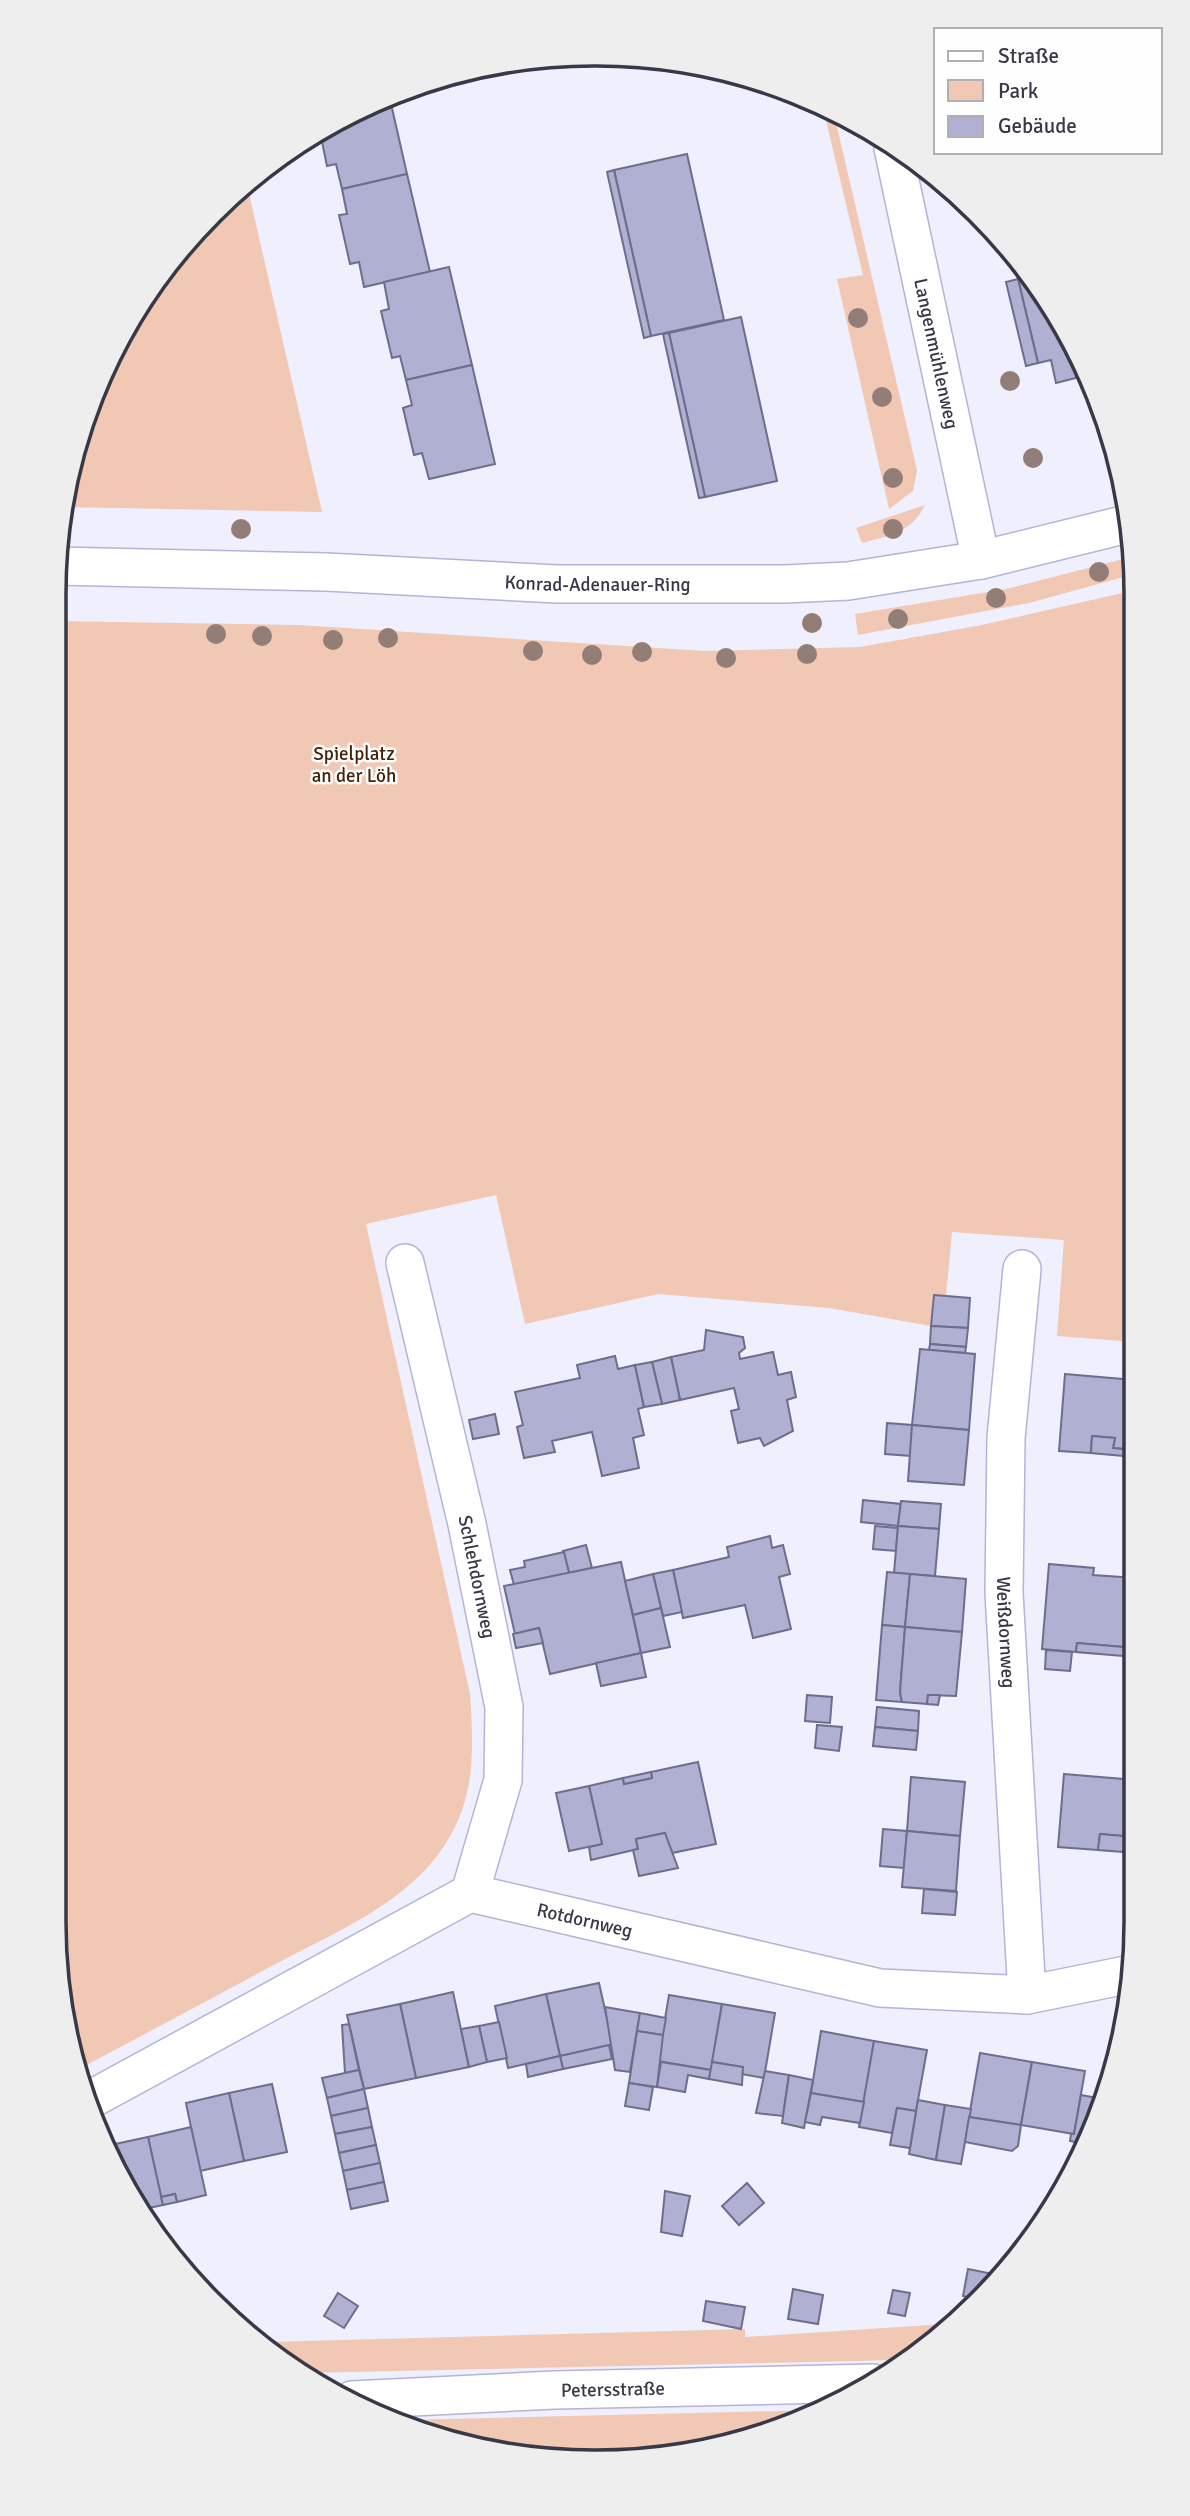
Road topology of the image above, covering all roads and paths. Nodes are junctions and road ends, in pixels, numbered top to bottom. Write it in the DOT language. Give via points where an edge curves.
graph roads {
  1 [pos="896,161"];
  2 [pos="1119,526"];
  3 [pos="981,560"];
  4 [pos="68,566"];
  5 [pos="405,1263"];
  6 [pos="1022,1269"];
  7 [pos="470,1893"];
  8 [pos="1120,1976"];
  9 [pos="1027,1995"];
  10 [pos="97,2096"];
  11 [pos="851,2383"];
  12 [pos="370,2399"];
  1 -- 3 [label="street, Langenmühlenweg"];
  2 -- 3 [label="street, Konrad-Adenauer-Ring"];
  3 -- 4 [label="street, Konrad-Adenauer-Ring" via="848,581 785,584 557,584 326,572"];
  5 -- 7 [label="street, Schlehdornweg" via="467,1524 504,1707 503,1780"];
  6 -- 9 [label="street, Weißdornweg" via="1006,1438 1004,1593"];
  7 -- 9 [label="street, Rotdornweg" via="880,1988"];
  7 -- 10 [label="street"];
  8 -- 9 [label="street, Rotdornweg"];
  11 -- 12 [label="street, Petersstraße"];
}
